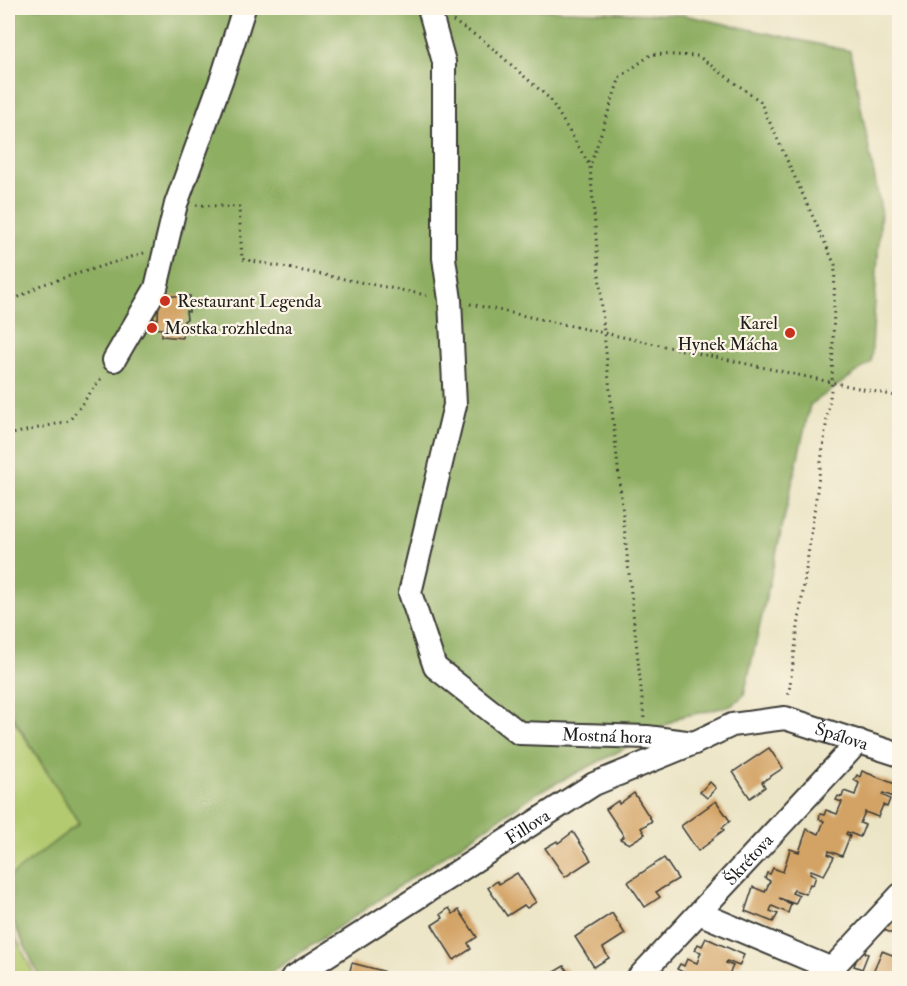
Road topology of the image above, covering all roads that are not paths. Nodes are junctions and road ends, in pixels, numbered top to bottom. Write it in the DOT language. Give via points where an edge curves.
graph roads {
  1 [pos="244,8"];
  2 [pos="429,9"];
  3 [pos="114,360"];
  4 [pos="785,718"];
  5 [pos="859,741"];
  6 [pos="694,743"];
  7 [pos="900,756"];
  8 [pos="900,895"];
  9 [pos="699,913"];
  10 [pos="827,974"];
  11 [pos="292,978"];
  12 [pos="638,978"];
  1 -- 3 [label="street" via="176,204 156,288"];
  2 -- 6 [label="street, Mostná hora" via="444,62 444,258 455,405 410,593 435,667 519,734 646,737"];
  4 -- 5 [label="street, Špálova"];
  4 -- 6 [label="street, Fillova" via="732,725"];
  5 -- 7 [label="street, Špálova"];
  5 -- 9 [label="street, Škrétova"];
  6 -- 11 [label="street, Fillova" via="594,784"];
  8 -- 10 [label="street"];
  9 -- 10 [label="street"];
  9 -- 12 [label="street, Škrétova"];
}
